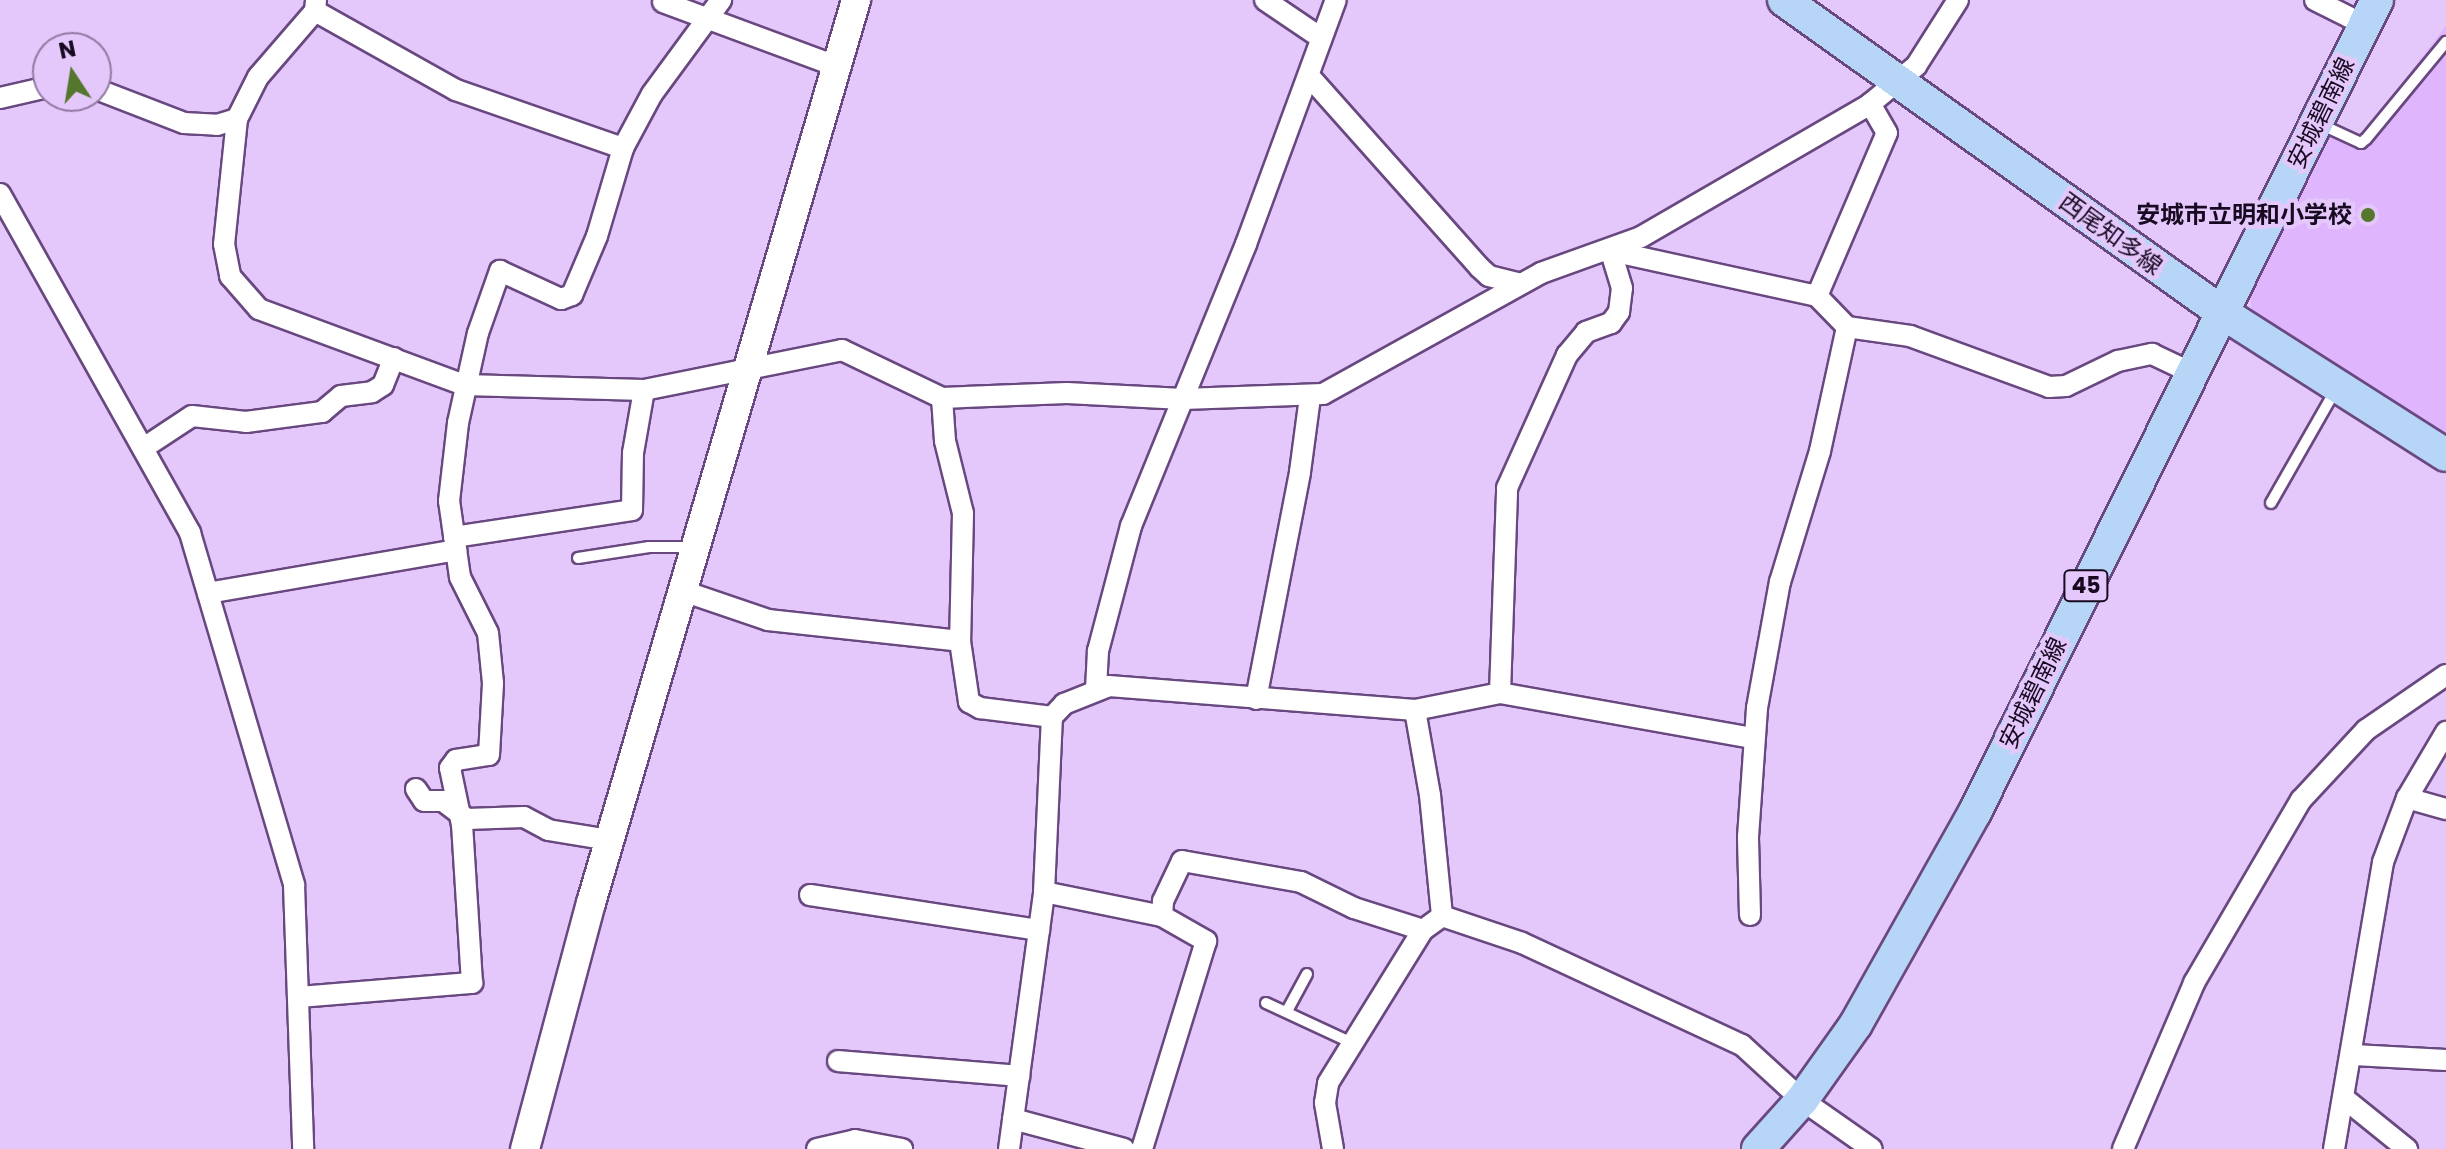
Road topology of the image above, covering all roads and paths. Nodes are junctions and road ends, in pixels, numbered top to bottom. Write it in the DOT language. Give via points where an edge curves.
graph roads {
  1 [pos="856,0"];
  2 [pos="1265,0"];
  3 [pos="1336,0"];
  4 [pos="1784,0"];
  5 [pos="1958,0"];
  6 [pos="2315,0"];
  7 [pos="663,2"];
  8 [pos="315,5"];
  9 [pos="716,9"];
  10 [pos="2371,12"];
  11 [pos="1321,38"];
  12 [pos="2446,42"];
  13 [pos="836,66"];
  14 [pos="1309,76"];
  15 [pos="1898,81"];
  16 [pos="32,91"];
  17 [pos="112,95"];
  18 [pos="0,98"];
  19 [pos="1870,104"];
  20 [pos="237,119"];
  21 [pos="2316,122"];
  22 [pos="623,148"];
  23 [pos="0,194"];
  24 [pos="1611,251"];
  25 [pos="1520,284"];
  26 [pos="1817,296"];
  27 [pos="2223,313"];
  28 [pos="1847,327"];
  29 [pos="394,358"];
  30 [pos="2190,372"];
  31 [pos="746,373"];
  32 [pos="465,385"];
  33 [pos="2338,386"];
  34 [pos="644,390"];
  35 [pos="1310,397"];
  36 [pos="942,398"];
  37 [pos="1183,399"];
  38 [pos="145,447"];
  39 [pos="2446,455"];
  40 [pos="2271,503"];
  41 [pos="455,543"];
  42 [pos="695,547"];
  43 [pos="578,558"];
  44 [pos="683,591"];
  45 [pos="208,593"];
  46 [pos="960,641"];
  47 [pos="2446,675"];
  48 [pos="1096,689"];
  49 [pos="1500,693"];
  50 [pos="1256,699"];
  51 [pos="1415,710"];
  52 [pos="1052,717"];
  53 [pos="2446,732"];
  54 [pos="1753,738"];
  55 [pos="416,789"];
  56 [pos="2407,798"];
  57 [pos="2446,809"];
  58 [pos="456,814"];
  59 [pos="610,840"];
  60 [pos="1044,892"];
  61 [pos="810,895"];
  62 [pos="1750,915"];
  63 [pos="1162,916"];
  64 [pos="1442,916"];
  65 [pos="1039,930"];
  66 [pos="1423,930"];
  67 [pos="1307,974"];
  68 [pos="300,997"];
  69 [pos="1266,1003"];
  70 [pos="1287,1011"];
  71 [pos="1352,1043"];
  72 [pos="2354,1055"];
  73 [pos="2446,1060"];
  74 [pos="838,1061"];
  75 [pos="1019,1076"];
  76 [pos="2345,1099"];
  77 [pos="1802,1100"];
  78 [pos="1013,1119"];
  79 [pos="303,1149"];
  80 [pos="525,1149"];
  81 [pos="817,1149"];
  82 [pos="902,1149"];
  83 [pos="1009,1149"];
  84 [pos="1124,1149"];
  85 [pos="1142,1149"];
  86 [pos="1333,1149"];
  87 [pos="1758,1149"];
  88 [pos="1872,1149"];
  89 [pos="2123,1149"];
  90 [pos="2334,1149"];
  91 [pos="2407,1149"];
  1 -- 13 [label="street"];
  2 -- 11 [label="street"];
  3 -- 11 [label="street"];
  4 -- 15 [label="main road, 西尾知多線"];
  5 -- 15 [label="street" via="1926,54"];
  6 -- 10 [label="street"];
  7 -- 9 [label="street"];
  8 -- 20 [label="street" via="258,77"];
  8 -- 22 [label="street" via="456,90"];
  9 -- 13 [label="street"];
  9 -- 22 [label="street" via="652,94"];
  10 -- 21 [label="main road, 安城碧南線 / 45"];
  11 -- 14 [label="street"];
  12 -- 21 [label="lane" via="2361,143"];
  13 -- 31 [label="street"];
  14 -- 25 [label="street" via="1479,267 1489,276"];
  14 -- 37 [label="street"];
  15 -- 19 [label="street"];
  15 -- 27 [label="main road, 西尾知多線"];
  16 -- 18 [label="street"];
  17 -- 20 [label="street" via="184,123 217,125"];
  19 -- 24 [label="street"];
  19 -- 26 [label="street" via="1887,133"];
  20 -- 29 [label="street" via="224,244 236,287 259,309"];
  21 -- 27 [label="main road, 安城碧南線 / 45"];
  22 -- 32 [label="street" via="597,236 572,295 561,299 500,271"];
  23 -- 38 [label="street"];
  24 -- 25 [label="street"];
  24 -- 26 [label="street"];
  24 -- 49 [label="street" via="1622,288 1619,312 1611,323 1586,332 1567,355 1507,488"];
  25 -- 35 [label="street" via="1336,388"];
  26 -- 28 [label="street"];
  27 -- 30 [label="main road, 安城碧南線 / 45"];
  27 -- 33 [label="main road, 西尾知多線"];
  28 -- 30 [label="street" via="1910,336 2058,388 2118,361 2152,354"];
  28 -- 54 [label="street" via="1820,451 1780,582"];
  29 -- 32 [label="street"];
  29 -- 38 [label="street" via="383,385 341,396 322,412 246,422 192,416"];
  30 -- 77 [label="main road, 安城碧南線 / 45" via="1968,826 1856,1024"];
  31 -- 34 [label="street"];
  31 -- 36 [label="street" via="842,350"];
  31 -- 42 [label="street"];
  32 -- 34 [label="street"];
  32 -- 41 [label="street" via="449,501"];
  33 -- 39 [label="main road, 西尾知多線"];
  33 -- 40 [label="lane"];
  34 -- 41 [label="street" via="633,453 632,510"];
  35 -- 37 [label="street"];
  35 -- 50 [label="street"];
  36 -- 37 [label="street" via="1067,393"];
  36 -- 46 [label="street" via="943,431 963,513"];
  37 -- 48 [label="street" via="1131,526 1098,651"];
  38 -- 45 [label="street" via="184,516"];
  41 -- 45 [label="street"];
  41 -- 58 [label="street" via="465,592 484,616 488,633 494,737 489,755 456,760 450,768"];
  42 -- 43 [label="lane" via="649,547"];
  42 -- 44 [label="street"];
  44 -- 46 [label="street" via="768,620"];
  44 -- 59 [label="street"];
  45 -- 68 [label="street" via="294,885"];
  46 -- 52 [label="street" via="966,692 973,706"];
  47 -- 89 [label="street" via="2366,730 2301,800 2194,983"];
  48 -- 50 [label="street" via="1121,686"];
  48 -- 52 [label="street" via="1064,704"];
  49 -- 51 [label="street"];
  49 -- 54 [label="street"];
  50 -- 51 [label="street"];
  51 -- 64 [label="street"];
  52 -- 60 [label="street"];
  53 -- 56 [label="street"];
  54 -- 62 [label="street"];
  55 -- 58 [label="street" via="424,801 443,801"];
  56 -- 57 [label="street"];
  56 -- 72 [label="street" via="2373,905"];
  58 -- 59 [label="street" via="467,819 535,819 548,830"];
  58 -- 68 [label="street" via="462,825 472,983"];
  59 -- 80 [label="street"];
  60 -- 63 [label="street"];
  60 -- 65 [label="street"];
  61 -- 65 [label="street"];
  63 -- 66 [label="street" via="1163,901 1182,861 1301,882 1354,908"];
  63 -- 85 [label="street" via="1203,936 1206,949"];
  64 -- 66 [label="street"];
  64 -- 77 [label="street" via="1522,943 1742,1045"];
  65 -- 75 [label="street"];
  66 -- 71 [label="street"];
  67 -- 70 [label="lane"];
  68 -- 79 [label="street"];
  69 -- 70 [label="lane"];
  70 -- 71 [label="lane"];
  71 -- 86 [label="street" via="1325,1093"];
  72 -- 73 [label="street"];
  72 -- 76 [label="street"];
  74 -- 75 [label="street"];
  75 -- 78 [label="street"];
  76 -- 90 [label="street"];
  76 -- 91 [label="street"];
  77 -- 87 [label="main road, 安城碧南線 / 45"];
  77 -- 88 [label="street"];
  78 -- 83 [label="street"];
  78 -- 84 [label="street"];
  81 -- 82 [label="street" via="855,1140"];
}
